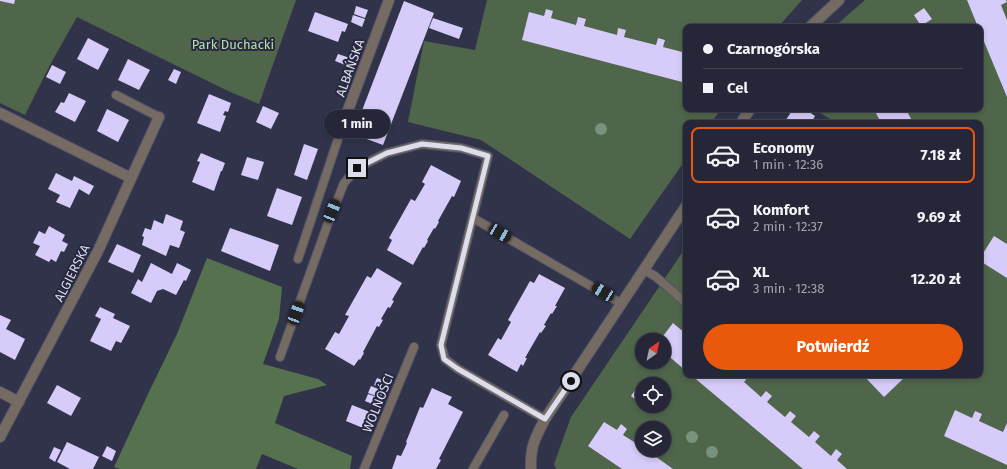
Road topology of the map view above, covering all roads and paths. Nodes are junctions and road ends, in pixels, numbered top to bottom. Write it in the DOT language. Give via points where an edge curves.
graph roads {
  1 [pos="389,0"];
  2 [pos="839,0"];
  3 [pos="813,24"];
  4 [pos="116,95"];
  5 [pos="0,113"];
  6 [pos="159,117"];
  7 [pos="344,121"];
  8 [pos="131,178"];
  9 [pos="683,211"];
  10 [pos="473,218"];
  11 [pos="298,259"];
  12 [pos="644,270"];
  13 [pos="683,300"];
  14 [pos="622,304"];
  15 [pos="414,347"];
  16 [pos="280,357"];
  17 [pos="0,392"];
  18 [pos="19,402"];
  19 [pos="504,415"];
  20 [pos="545,419"];
  21 [pos="0,437"];
  22 [pos="364,469"];
  23 [pos="473,469"];
  24 [pos="530,469"];
  1 -- 7 [label="street, ALBAŃSKA"];
  2 -- 3 [label="street"];
  4 -- 6 [label="lane"];
  5 -- 8 [label="street"];
  6 -- 8 [label="street, ALGIERSKA"];
  7 -- 11 [label="lane, ALBAŃSKA"];
  8 -- 18 [label="street, ALGIERSKA" via="98,251"];
  9 -- 12 [label="street"];
  10 -- 14 [label="lane"];
  10 -- 16 [label="lane" via="488,156 461,148 422,144 387,153 357,168 344,183"];
  10 -- 20 [label="lane" via="441,345 444,359"];
  12 -- 13 [label="lane" via="655,276"];
  12 -- 14 [label="street"];
  14 -- 20 [label="street"];
  15 -- 22 [label="lane, WOLNOŚCI"];
  17 -- 18 [label="street"];
  18 -- 21 [label="street, ALGIERSKA"];
  19 -- 23 [label="lane"];
  20 -- 24 [label="street" via="533,441"];
}
